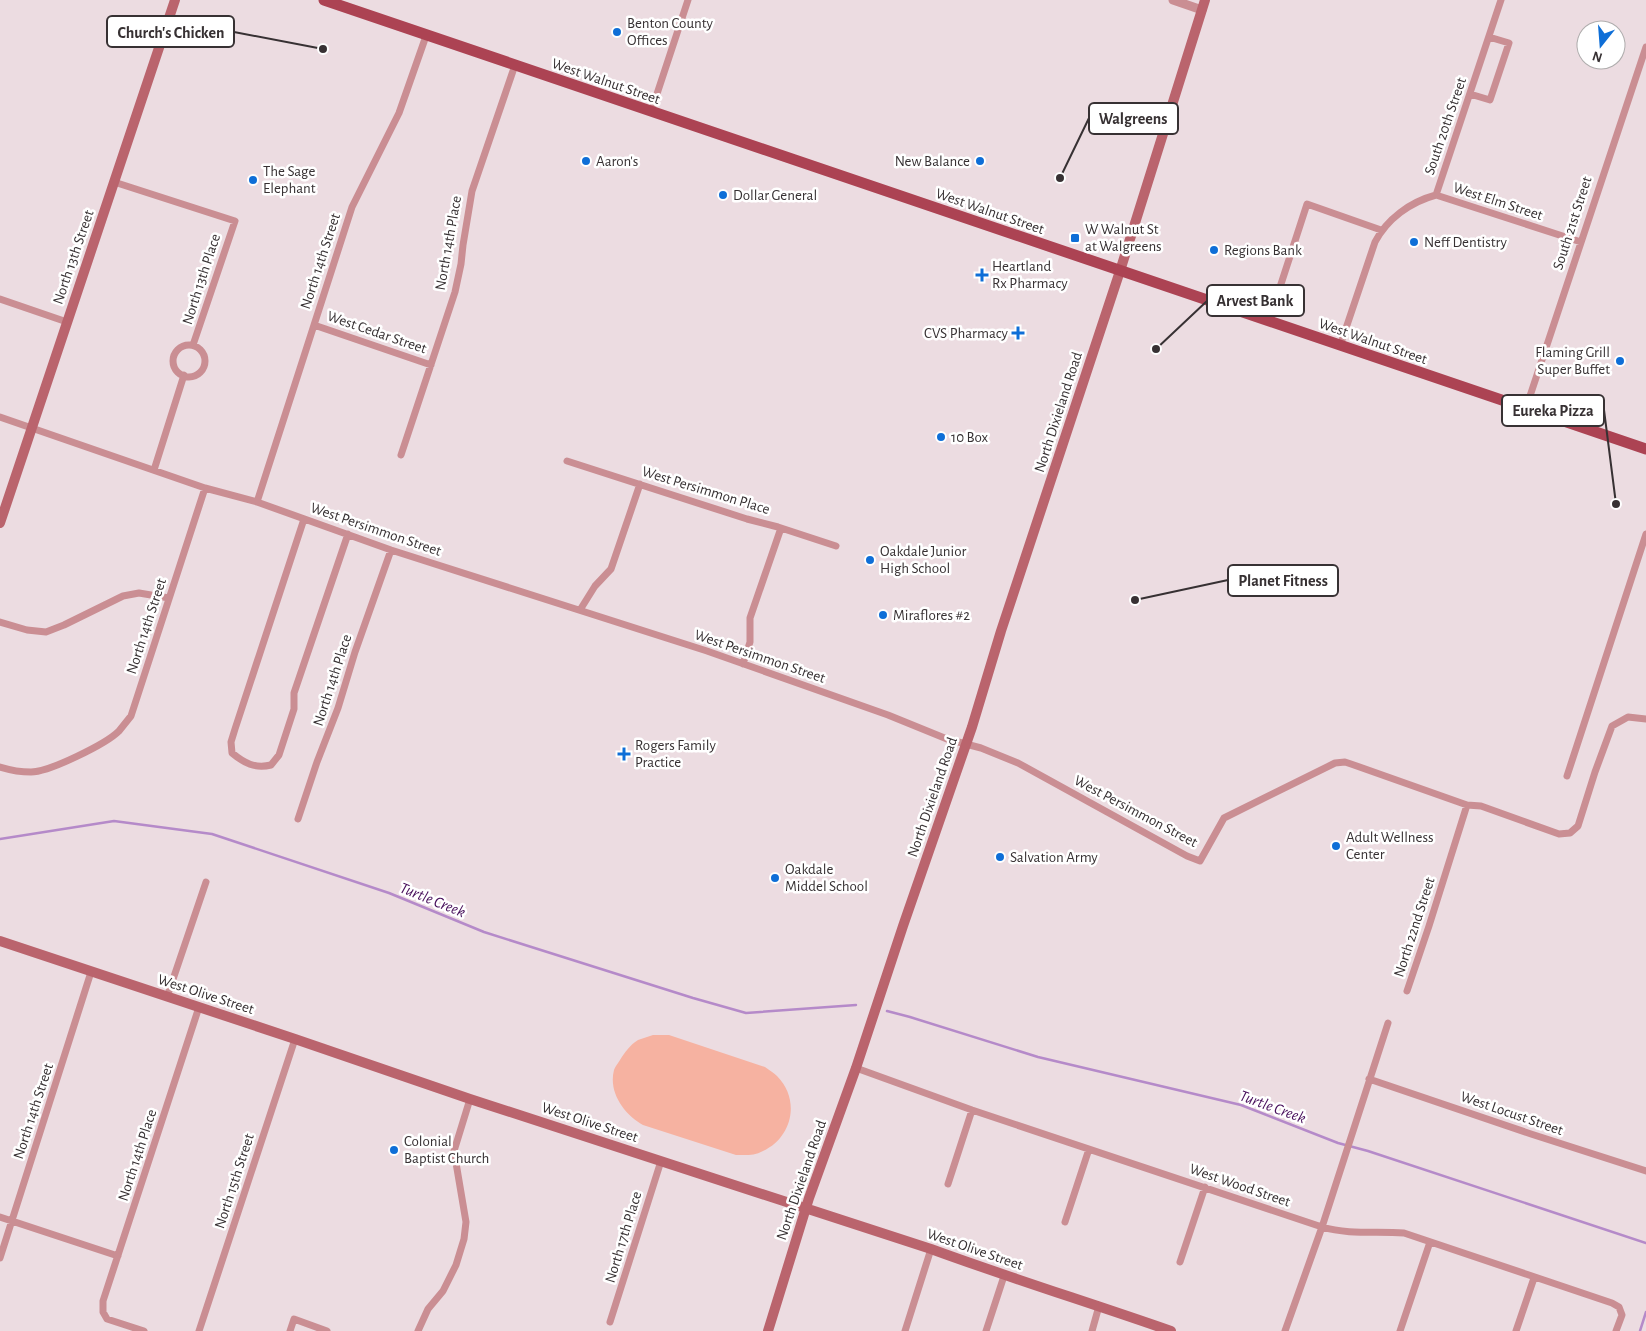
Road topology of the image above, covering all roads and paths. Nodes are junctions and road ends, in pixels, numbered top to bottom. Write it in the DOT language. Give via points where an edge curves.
graph roads {
  1 [pos="175,0"];
  2 [pos="324,0"];
  3 [pos="688,0"];
  4 [pos="1174,0"];
  5 [pos="1502,0"];
  6 [pos="1204,5"];
  7 [pos="426,36"];
  8 [pos="1489,37"];
  9 [pos="1646,47"];
  10 [pos="515,65"];
  11 [pos="1470,94"];
  12 [pos="651,112"];
  13 [pos="114,182"];
  14 [pos="1436,195"];
  15 [pos="1381,230"];
  16 [pos="1581,242"];
  17 [pos="1120,271"];
  18 [pos="0,300"];
  19 [pos="67,322"];
  20 [pos="1269,322"];
  21 [pos="314,325"];
  22 [pos="193,346"];
  23 [pos="1340,346"];
  24 [pos="431,365"];
  25 [pos="184,375"];
  26 [pos="1526,408"];
  27 [pos="0,417"];
  28 [pos="31,428"];
  29 [pos="1646,449"];
  30 [pos="401,456"];
  31 [pos="567,461"];
  32 [pos="154,470"];
  33 [pos="640,484"];
  34 [pos="205,488"];
  35 [pos="257,502"];
  36 [pos="304,519"];
  37 [pos="0,523"];
  38 [pos="781,528"];
  39 [pos="348,534"];
  40 [pos="1646,534"];
  41 [pos="836,546"];
  42 [pos="391,550"];
  43 [pos="169,598"];
  44 [pos="580,610"];
  45 [pos="0,622"];
  46 [pos="742,664"];
  47 [pos="1646,719"];
  48 [pos="966,744"];
  49 [pos="0,766"];
  50 [pos="1567,776"];
  51 [pos="1467,805"];
  52 [pos="298,818"];
  53 [pos="206,882"];
  54 [pos="0,942"];
  55 [pos="91,972"];
  56 [pos="1407,991"];
  57 [pos="167,997"];
  58 [pos="199,1008"];
  59 [pos="1388,1023"];
  60 [pos="295,1039"];
  61 [pos="856,1068"];
  62 [pos="1369,1079"];
  63 [pos="470,1099"];
  64 [pos="972,1110"];
  65 [pos="1088,1149"];
  66 [pos="661,1161"];
  67 [pos="1646,1171"];
  68 [pos="948,1184"];
  69 [pos="1205,1187"];
  70 [pos="806,1208"];
  71 [pos="0,1216"];
  72 [pos="12,1220"];
  73 [pos="1065,1222"];
  74 [pos="1322,1227"];
  75 [pos="1430,1242"];
  76 [pos="931,1249"];
  77 [pos="118,1256"];
  78 [pos="0,1258"];
  79 [pos="1180,1262"];
  80 [pos="1004,1276"];
  81 [pos="1534,1278"];
  82 [pos="1099,1306"];
  83 [pos="610,1322"];
  84 [pos="144,1331"];
  85 [pos="199,1331"];
  86 [pos="290,1331"];
  87 [pos="327,1331"];
  88 [pos="418,1331"];
  89 [pos="768,1331"];
  90 [pos="905,1331"];
  91 [pos="986,1331"];
  92 [pos="1092,1331"];
  93 [pos="1171,1331"];
  94 [pos="1285,1331"];
  95 [pos="1400,1331"];
  96 [pos="1516,1331"];
  97 [pos="1616,1331"];
  1 -- 13 [label="main road, North 13th Street"];
  2 -- 7 [label="main road, West Walnut Street"];
  3 -- 12 [label="street"];
  4 -- 6 [label="street"];
  5 -- 8 [label="street, South 20th Street"];
  6 -- 17 [label="main road, North Dixieland Road"];
  7 -- 10 [label="main road, West Walnut Street"];
  7 -- 21 [label="street, North 14th Street" via="399,113 352,207"];
  8 -- 11 [label="street, South 20th Street"];
  8 -- 11 [label="street" via="1509,43 1490,100"];
  9 -- 16 [label="street, South 21st Street"];
  10 -- 12 [label="main road, West Walnut Street"];
  10 -- 24 [label="street, North 14th Place" via="472,191 457,283"];
  11 -- 14 [label="street, South 20th Street"];
  12 -- 17 [label="main road, West Walnut Street"];
  13 -- 19 [label="main road, North 13th Street"];
  13 -- 22 [label="street, North 13th Place" via="235,221"];
  14 -- 15 [label="street, South 20th Street" via="1420,200"];
  14 -- 16 [label="street, West Elm Street"];
  15 -- 20 [label="street" via="1307,204"];
  15 -- 23 [label="street, South 20th Street"];
  16 -- 26 [label="street, South 21st Street"];
  17 -- 20 [label="main road, West Walnut Street"];
  17 -- 48 [label="main road, North Dixieland Road"];
  18 -- 19 [label="street"];
  19 -- 28 [label="main road, North 13th Street"];
  20 -- 23 [label="main road, West Walnut Street"];
  21 -- 24 [label="street, West Cedar Street"];
  21 -- 35 [label="street, North 14th Street"];
  22 -- 25 [label="street, North 13th Place" via="182,346 173,358 175,368"];
  22 -- 25 [label="street, North 13th Place" via="204,356 203,366 197,374"];
  23 -- 26 [label="main road, West Walnut Street"];
  24 -- 30 [label="street, North 14th Place"];
  25 -- 32 [label="street"];
  26 -- 29 [label="main road, West Walnut Street"];
  27 -- 28 [label="street, West Persimmon Street"];
  28 -- 32 [label="street, West Persimmon Street"];
  28 -- 37 [label="main road, North 13th Street"];
  31 -- 33 [label="street, West Persimmon Place"];
  32 -- 34 [label="street, West Persimmon Street"];
  33 -- 38 [label="street, West Persimmon Place"];
  33 -- 44 [label="street" via="611,569 595,586"];
  34 -- 35 [label="street, West Persimmon Street"];
  34 -- 43 [label="street, North 14th Street"];
  35 -- 36 [label="street, West Persimmon Street"];
  36 -- 39 [label="street, West Persimmon Street"];
  36 -- 39 [label="street" via="231,742 232,753 260,768 271,765 279,755 294,708 294,692"];
  38 -- 41 [label="street, West Persimmon Place"];
  38 -- 46 [label="street" via="750,618 750,642"];
  39 -- 42 [label="street, West Persimmon Street"];
  40 -- 50 [label="street"];
  42 -- 44 [label="street, West Persimmon Street"];
  42 -- 52 [label="street, North 14th Place"];
  43 -- 45 [label="street" via="139,593 123,596 46,632"];
  43 -- 49 [label="street, North 14th Street" via="131,716 118,732 86,752 33,772"];
  44 -- 46 [label="street, West Persimmon Street"];
  46 -- 48 [label="street, West Persimmon Street"];
  47 -- 51 [label="street" via="1628,717 1612,726 1578,826 1570,833 1559,834 1481,806"];
  48 -- 51 [label="street, West Persimmon Street" via="1018,763 1200,861 1224,818 1335,763 1352,764"];
  48 -- 61 [label="main road, North Dixieland Road"];
  51 -- 56 [label="street, North 22nd Street"];
  53 -- 57 [label="street"];
  54 -- 55 [label="main road, West Olive Street"];
  55 -- 57 [label="main road, West Olive Street"];
  55 -- 72 [label="street, North 14th Street"];
  57 -- 58 [label="main road, West Olive Street"];
  58 -- 60 [label="main road, West Olive Street"];
  58 -- 77 [label="street, North 14th Place"];
  59 -- 62 [label="street"];
  60 -- 63 [label="main road, West Olive Street"];
  60 -- 85 [label="street, North 15th Street"];
  61 -- 64 [label="street, West Wood Street"];
  61 -- 70 [label="main road, North Dixieland Road"];
  62 -- 67 [label="street, West Locust Street"];
  62 -- 74 [label="street"];
  63 -- 66 [label="main road, West Olive Street"];
  63 -- 88 [label="street" via="454,1151 466,1222 464,1239 456,1265"];
  64 -- 65 [label="street, West Wood Street"];
  64 -- 68 [label="street"];
  65 -- 69 [label="street, West Wood Street"];
  65 -- 73 [label="street"];
  66 -- 70 [label="main road, West Olive Street"];
  66 -- 83 [label="street, North 17th Place"];
  69 -- 74 [label="street, West Wood Street"];
  69 -- 79 [label="street"];
  70 -- 76 [label="main road, West Olive Street"];
  70 -- 89 [label="main road, North Dixieland Road"];
  71 -- 72 [label="street"];
  72 -- 77 [label="street"];
  72 -- 78 [label="street, North 14th Street"];
  74 -- 75 [label="street, West Wood Street" via="1339,1232 1404,1233"];
  74 -- 94 [label="street"];
  75 -- 81 [label="street, West Wood Street"];
  75 -- 95 [label="street"];
  76 -- 80 [label="main road, West Olive Street"];
  76 -- 90 [label="street"];
  77 -- 84 [label="street, North 14th Place" via="103,1301 103,1312 107,1319"];
  80 -- 82 [label="main road, West Olive Street"];
  80 -- 91 [label="street"];
  81 -- 96 [label="street"];
  81 -- 97 [label="street, West Wood Street" via="1619,1307 1622,1315"];
  82 -- 92 [label="street"];
  82 -- 93 [label="main road, West Olive Street"];
  86 -- 87 [label="street" via="294,1319"];
}
